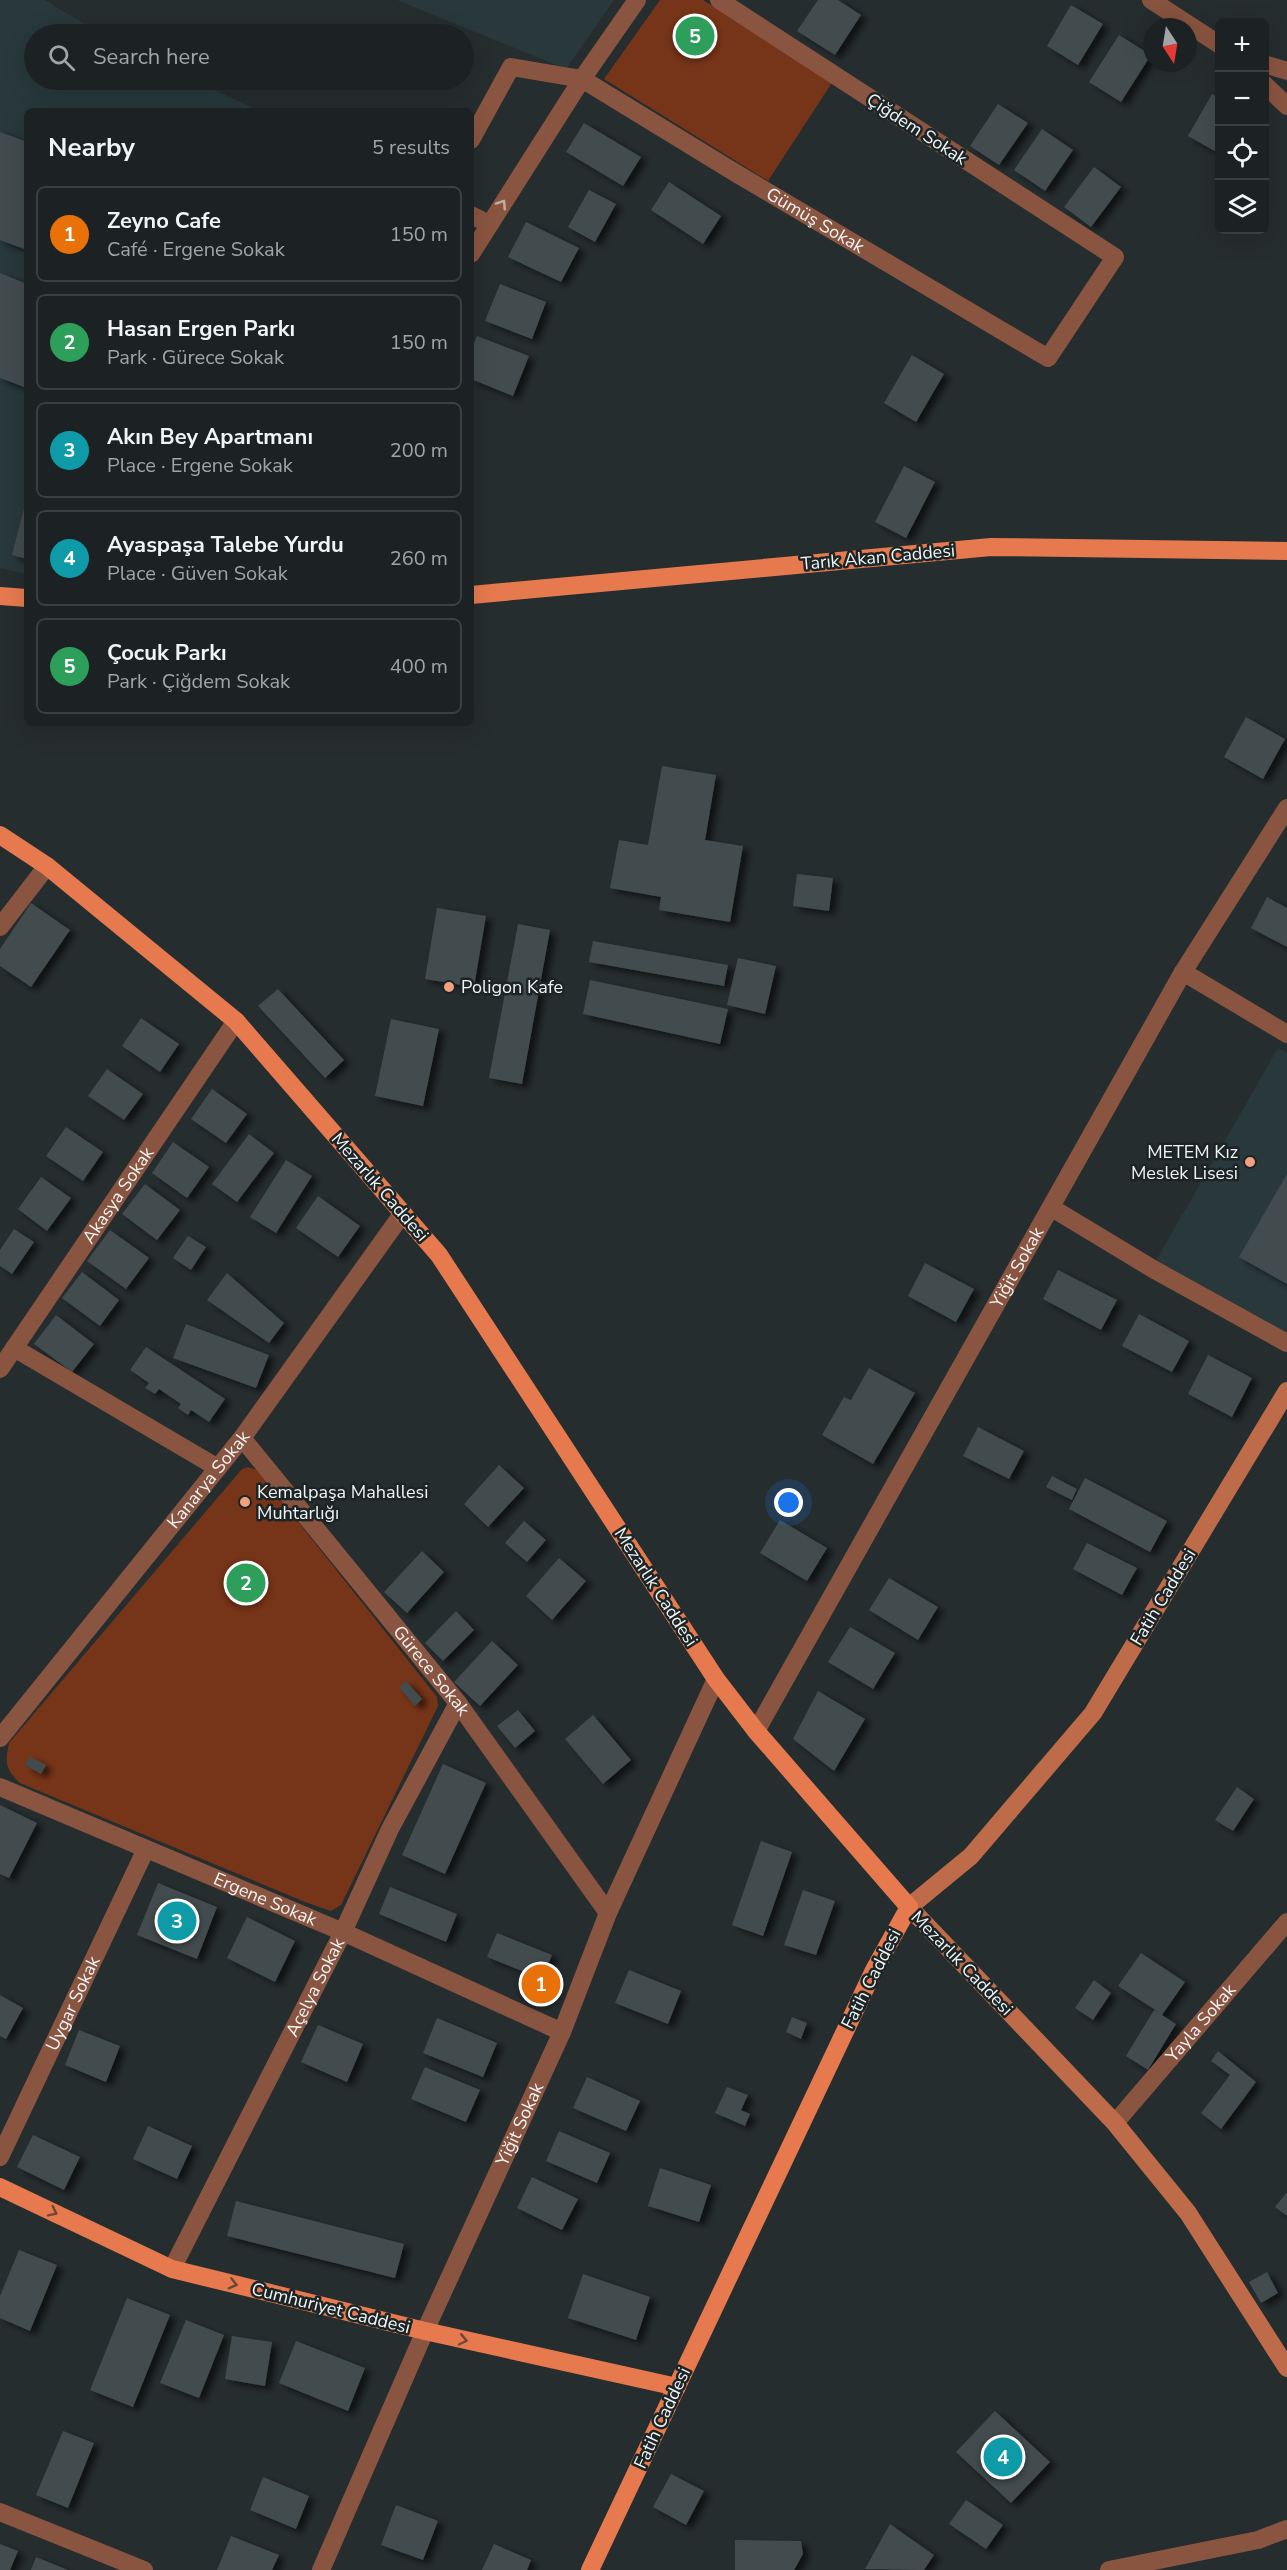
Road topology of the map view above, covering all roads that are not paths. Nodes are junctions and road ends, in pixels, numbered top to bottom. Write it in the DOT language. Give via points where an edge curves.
graph roads {
  1 [pos="637,0"];
  2 [pos="719,0"];
  3 [pos="1151,0"];
  4 [pos="1215,42"];
  5 [pos="1269,66"];
  6 [pos="1287,71"];
  7 [pos="582,79"];
  8 [pos="1269,89"];
  9 [pos="1287,106"];
  10 [pos="474,135"];
  11 [pos="474,216"];
  12 [pos="489,224"];
  13 [pos="474,249"];
  14 [pos="1048,358"];
  15 [pos="1287,551"];
  16 [pos="474,595"];
  17 [pos="0,596"];
  18 [pos="24,598"];
  19 [pos="1287,808"];
  20 [pos="0,835"];
  21 [pos="47,866"];
  22 [pos="0,927"];
  23 [pos="1183,972"];
  24 [pos="236,1021"];
  25 [pos="1287,1034"];
  26 [pos="1052,1208"];
  27 [pos="403,1214"];
  28 [pos="1287,1343"];
  29 [pos="14,1348"];
  30 [pos="0,1369"];
  31 [pos="1287,1391"];
  32 [pos="242,1438"];
  33 [pos="218,1468"];
  34 [pos="716,1679"];
  35 [pos="458,1703"];
  36 [pos="756,1731"];
  37 [pos="0,1738"];
  38 [pos="0,1787"];
  39 [pos="145,1851"];
  40 [pos="909,1907"];
  41 [pos="608,1913"];
  42 [pos="1287,1922"];
  43 [pos="343,1932"];
  44 [pos="562,2032"];
  45 [pos="1115,2122"];
  46 [pos="0,2157"];
  47 [pos="0,2187"];
  48 [pos="172,2269"];
  49 [pos="425,2331"];
  50 [pos="1287,2368"];
  51 [pos="677,2387"];
  52 [pos="0,2512"];
  53 [pos="1287,2529"];
  54 [pos="144,2570"];
  55 [pos="321,2570"];
  56 [pos="590,2570"];
  57 [pos="1109,2570"];
  1 -- 7 [label="street"];
  2 -- 14 [label="street, Çiğdem Sokak" via="1115,257"];
  3 -- 4 [label="street"];
  5 -- 6 [label="street"];
  7 -- 10 [label="street" via="511,67"];
  12 -- 7 [label="street, one-way"];
  7 -- 14 [label="street, Gümüş Sokak"];
  8 -- 9 [label="street"];
  11 -- 12 [label="street"];
  12 -- 13 [label="street"];
  15 -- 16 [label="main road, Tarık Akan Caddesi" via="991,547"];
  17 -- 18 [label="main road"];
  19 -- 23 [label="street, Yiğit Sokak"];
  20 -- 21 [label="main road, Mezarlık Caddesi"];
  21 -- 22 [label="street"];
  21 -- 24 [label="main road, Mezarlık Caddesi"];
  23 -- 25 [label="street"];
  23 -- 26 [label="street, Yiğit Sokak"];
  24 -- 27 [label="main road, Mezarlık Caddesi"];
  24 -- 29 [label="street, Akasya Sokak"];
  26 -- 28 [label="street"];
  26 -- 36 [label="street, Yiğit Sokak"];
  27 -- 32 [label="street, Kanarya Sokak"];
  27 -- 34 [label="main road, Mezarlık Caddesi" via="439,1255"];
  29 -- 30 [label="street, Akasya Sokak"];
  29 -- 33 [label="street"];
  31 -- 40 [label="street, Fatih Caddesi" via="1093,1713 971,1856"];
  32 -- 33 [label="street, Kanarya Sokak"];
  32 -- 35 [label="street, Gürece Sokak"];
  33 -- 37 [label="street, Kanarya Sokak"];
  34 -- 36 [label="main road, Mezarlık Caddesi"];
  34 -- 41 [label="street, Yiğit Sokak"];
  35 -- 41 [label="street, Gürece Sokak"];
  35 -- 43 [label="street, Açelya Sokak" via="390,1829"];
  36 -- 40 [label="main road, Mezarlık Caddesi"];
  38 -- 39 [label="street, Ergene Sokak"];
  39 -- 43 [label="street, Ergene Sokak"];
  39 -- 46 [label="street, Uygar Sokak"];
  40 -- 45 [label="street, Mezarlık Caddesi"];
  40 -- 51 [label="main road, Fatih Caddesi" via="874,1970"];
  41 -- 44 [label="street, Yiğit Sokak"];
  42 -- 45 [label="street, Yayla Sokak"];
  43 -- 44 [label="street, Ergene Sokak"];
  43 -- 48 [label="street, Açelya Sokak"];
  44 -- 49 [label="street, Yiğit Sokak"];
  45 -- 50 [label="street, Mezarlık Caddesi" via="1188,2213"];
  47 -- 48 [label="main road, Cumhuriyet Caddesi, one-way"];
  48 -- 49 [label="main road, Cumhuriyet Caddesi, one-way"];
  49 -- 51 [label="main road, Cumhuriyet Caddesi, one-way"];
  49 -- 55 [label="street, Yiğit Sokak"];
  51 -- 56 [label="main road, Fatih Caddesi"];
  52 -- 54 [label="street"];
  53 -- 57 [label="street" via="1258,2540"];
}
